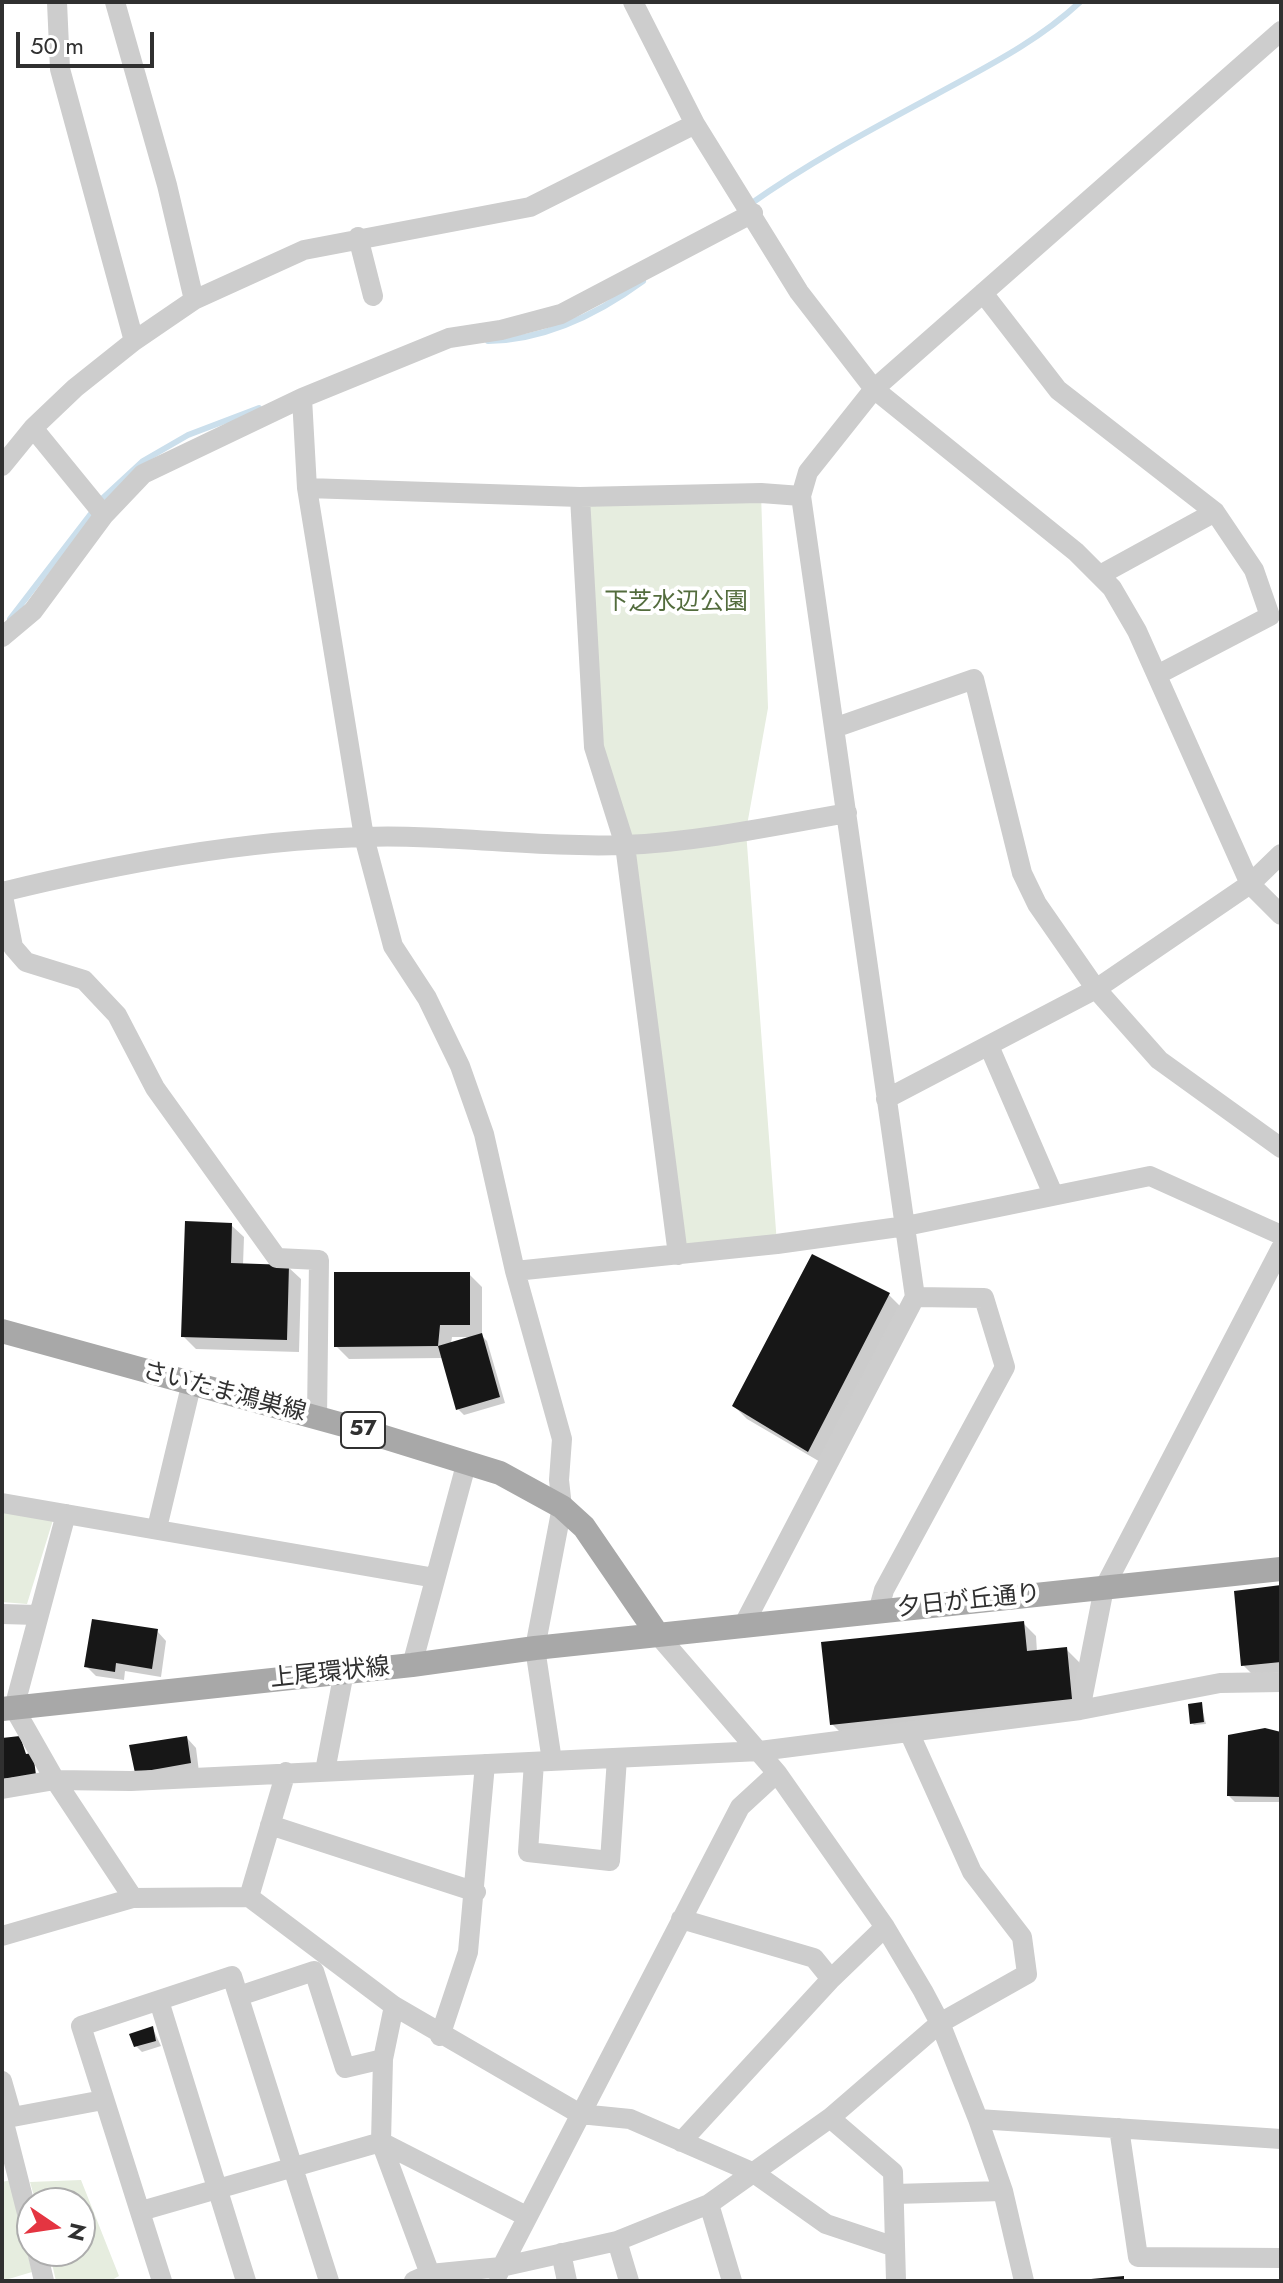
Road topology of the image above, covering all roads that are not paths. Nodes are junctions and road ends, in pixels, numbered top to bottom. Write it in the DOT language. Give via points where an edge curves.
graph roads {
  1 [pos="57,2"];
  2 [pos="115,2"];
  3 [pos="633,2"];
  4 [pos="1280,33"];
  5 [pos="695,124"];
  6 [pos="753,213"];
  7 [pos="358,237"];
  8 [pos="983,293"];
  9 [pos="373,296"];
  10 [pos="194,300"];
  11 [pos="134,341"];
  12 [pos="874,389"];
  13 [pos="302,398"];
  14 [pos="33,428"];
  15 [pos="2,466"];
  16 [pos="307,488"];
  17 [pos="801,496"];
  18 [pos="580,497"];
  19 [pos="1215,512"];
  20 [pos="104,515"];
  21 [pos="1100,575"];
  22 [pos="2,637"];
  23 [pos="1157,675"];
  24 [pos="834,728"];
  25 [pos="847,813"];
  26 [pos="364,837"];
  27 [pos="625,845"];
  28 [pos="1281,854"];
  29 [pos="1250,884"];
  30 [pos="2,891"];
  31 [pos="1281,915"];
  32 [pos="1096,989"];
  33 [pos="989,1046"];
  34 [pos="886,1099"];
  35 [pos="1281,1148"];
  36 [pos="1053,1194"];
  37 [pos="906,1226"];
  38 [pos="1281,1235"];
  39 [pos="1281,1248"];
  40 [pos="678,1255"];
  41 [pos="515,1271"];
  42 [pos="1273,1281"];
  43 [pos="915,1297"];
  44 [pos="2,1331"];
  45 [pos="191,1386"];
  46 [pos="317,1418"];
  47 [pos="467,1461"];
  48 [pos="2,1503"];
  49 [pos="562,1507"];
  50 [pos="66,1514"];
  51 [pos="157,1528"];
  52 [pos="1281,1569"];
  53 [pos="435,1578"];
  54 [pos="1104,1588"];
  55 [pos="878,1612"];
  56 [pos="2,1614"];
  57 [pos="37,1615"];
  58 [pos="742,1628"];
  59 [pos="658,1635"];
  60 [pos="535,1648"];
  61 [pos="412,1665"];
  62 [pos="344,1672"];
  63 [pos="1281,1682"];
  64 [pos="8,1708"];
  65 [pos="1080,1710"];
  66 [pos="909,1732"];
  67 [pos="760,1751"];
  68 [pos="617,1758"];
  69 [pos="543,1761"];
  70 [pos="485,1764"];
  71 [pos="325,1771"];
  72 [pos="286,1772"];
  73 [pos="777,1773"];
  74 [pos="55,1780"];
  75 [pos="2,1789"];
  76 [pos="270,1825"];
  77 [pos="476,1892"];
  78 [pos="249,1897"];
  79 [pos="133,1898"];
  80 [pos="681,1919"];
  81 [pos="885,1927"];
  82 [pos="2,1936"];
  83 [pos="831,1979"];
  84 [pos="239,1996"];
  85 [pos="159,2001"];
  86 [pos="394,2006"];
  87 [pos="940,2023"];
  88 [pos="440,2036"];
  89 [pos="383,2059"];
  90 [pos="2,2081"];
  91 [pos="103,2100"];
  92 [pos="580,2114"];
  93 [pos="6,2118"];
  94 [pos="830,2118"];
  95 [pos="978,2119"];
  96 [pos="1119,2128"];
  97 [pos="1281,2139"];
  98 [pos="381,2142"];
  99 [pos="681,2142"];
  100 [pos="294,2167"];
  101 [pos="754,2173"];
  102 [pos="22,2187"];
  103 [pos="217,2189"];
  104 [pos="1003,2191"];
  105 [pos="894,2194"];
  106 [pos="709,2204"];
  107 [pos="141,2211"];
  108 [pos="526,2216"];
  109 [pos="617,2241"];
  110 [pos="895,2247"];
  111 [pos="561,2253"];
  112 [pos="1281,2258"];
  113 [pos="498,2274"];
  114 [pos="422,2278"];
  115 [pos="162,2281"];
  116 [pos="246,2281"];
  117 [pos="329,2281"];
  118 [pos="567,2281"];
  119 [pos="629,2281"];
  120 [pos="732,2281"];
  121 [pos="896,2281"];
  122 [pos="1024,2281"];
  1 -- 11 [label="street" via="60,69"];
  2 -- 10 [label="street"];
  3 -- 5 [label="street"];
  4 -- 8 [label="street"];
  5 -- 6 [label="street"];
  5 -- 7 [label="street" via="530,207"];
  6 -- 12 [label="street" via="799,292"];
  6 -- 13 [label="street" via="561,314 449,338"];
  7 -- 9 [label="street"];
  7 -- 10 [label="street" via="304,250"];
  8 -- 12 [label="street"];
  8 -- 19 [label="street" via="1058,390"];
  10 -- 11 [label="street"];
  11 -- 14 [label="street"];
  12 -- 17 [label="street" via="808,472"];
  12 -- 21 [label="street"];
  13 -- 16 [label="street"];
  13 -- 20 [label="street" via="143,474"];
  14 -- 15 [label="street"];
  14 -- 20 [label="street"];
  16 -- 18 [label="street"];
  16 -- 26 [label="street"];
  17 -- 18 [label="street"];
  17 -- 24 [label="street"];
  18 -- 27 [label="street" via="594,747"];
  19 -- 21 [label="street"];
  19 -- 23 [label="street" via="1254,570 1270,616"];
  20 -- 22 [label="street" via="33,611"];
  21 -- 23 [label="street" via="1126,612"];
  23 -- 29 [label="street"];
  24 -- 25 [label="street"];
  24 -- 32 [label="street" via="974,679 1022,873 1037,904"];
  25 -- 27 [label="street"];
  25 -- 34 [label="street"];
  26 -- 27 [label="street"];
  26 -- 30 [label="street" via="161,857"];
  26 -- 41 [label="street" via="393,946 427,998 460,1066 484,1134"];
  27 -- 40 [label="street"];
  28 -- 29 [label="street"];
  29 -- 31 [label="street"];
  29 -- 32 [label="street"];
  30 -- 46 [label="street" via="13,947 26,962 84,980 117,1015 155,1088 277,1258 319,1260"];
  32 -- 33 [label="street"];
  32 -- 35 [label="street" via="1159,1060"];
  33 -- 34 [label="street"];
  33 -- 36 [label="street"];
  34 -- 37 [label="street"];
  36 -- 37 [label="street"];
  36 -- 38 [label="street" via="1150,1176"];
  37 -- 40 [label="street"];
  37 -- 43 [label="street"];
  39 -- 42 [label="street"];
  40 -- 41 [label="street"];
  41 -- 49 [label="street" via="562,1439"];
  42 -- 54 [label="street"];
  43 -- 55 [label="street" via="984,1298 1005,1367 884,1590"];
  43 -- 58 [label="street"];
  44 -- 45 [label="main road, さいたま鴻巣線 / 57"];
  45 -- 46 [label="main road, さいたま鴻巣線 / 57"];
  45 -- 51 [label="street"];
  46 -- 47 [label="main road, さいたま鴻巣線 / 57"];
  47 -- 49 [label="main road, さいたま鴻巣線 / 57"];
  47 -- 53 [label="street"];
  48 -- 50 [label="street"];
  49 -- 59 [label="main road, さいたま鴻巣線 / 57" via="584,1527"];
  49 -- 60 [label="street"];
  50 -- 51 [label="street"];
  50 -- 57 [label="street"];
  51 -- 53 [label="street"];
  52 -- 54 [label="main road, 夕日が丘通り"];
  53 -- 61 [label="street"];
  54 -- 55 [label="main road, 夕日が丘通り"];
  54 -- 65 [label="street"];
  55 -- 58 [label="main road, 夕日が丘通り"];
  56 -- 57 [label="street"];
  57 -- 64 [label="street"];
  58 -- 59 [label="main road, 夕日が丘通り"];
  59 -- 60 [label="main road, 上尾環状線"];
  59 -- 67 [label="street"];
  60 -- 61 [label="main road, 上尾環状線"];
  60 -- 69 [label="street"];
  61 -- 62 [label="main road, 上尾環状線"];
  62 -- 64 [label="main road, 上尾環状線"];
  62 -- 71 [label="street"];
  63 -- 65 [label="street" via="1220,1683"];
  64 -- 74 [label="street"];
  65 -- 66 [label="street"];
  66 -- 67 [label="street"];
  66 -- 87 [label="street" via="972,1872 1022,1937 1027,1974"];
  67 -- 68 [label="street"];
  67 -- 73 [label="street"];
  68 -- 69 [label="street"];
  68 -- 69 [label="street" via="610,1861 528,1852"];
  69 -- 70 [label="street"];
  70 -- 71 [label="street"];
  70 -- 77 [label="street"];
  71 -- 72 [label="street"];
  72 -- 74 [label="street"];
  72 -- 76 [label="street"];
  73 -- 80 [label="street" via="740,1807"];
  73 -- 81 [label="street"];
  74 -- 75 [label="street"];
  74 -- 79 [label="street"];
  76 -- 77 [label="street"];
  76 -- 78 [label="street"];
  77 -- 88 [label="street" via="468,1952"];
  78 -- 79 [label="street"];
  78 -- 86 [label="street"];
  79 -- 82 [label="street"];
  80 -- 83 [label="street" via="814,1958"];
  80 -- 92 [label="street"];
  81 -- 83 [label="street"];
  81 -- 87 [label="street"];
  83 -- 99 [label="street"];
  84 -- 85 [label="street" via="232,1976"];
  84 -- 89 [label="street" via="314,1971 345,2068"];
  84 -- 100 [label="street"];
  85 -- 91 [label="street" via="81,2026"];
  85 -- 103 [label="street"];
  86 -- 88 [label="street"];
  86 -- 89 [label="street"];
  87 -- 94 [label="street"];
  87 -- 95 [label="street"];
  88 -- 92 [label="street"];
  89 -- 98 [label="street"];
  90 -- 93 [label="street"];
  91 -- 93 [label="street"];
  91 -- 107 [label="street"];
  92 -- 99 [label="street" via="630,2119"];
  92 -- 108 [label="street"];
  93 -- 102 [label="street"];
  94 -- 101 [label="street"];
  94 -- 105 [label="street" via="893,2172"];
  95 -- 96 [label="street"];
  95 -- 104 [label="street"];
  96 -- 97 [label="street"];
  96 -- 112 [label="street" via="1138,2257"];
  98 -- 100 [label="street"];
  98 -- 108 [label="street"];
  98 -- 114 [label="street"];
  99 -- 101 [label="street"];
  100 -- 103 [label="street"];
  100 -- 117 [label="street"];
  101 -- 106 [label="street"];
  101 -- 110 [label="street" via="826,2224"];
  103 -- 107 [label="street"];
  103 -- 116 [label="street"];
  104 -- 105 [label="street"];
  104 -- 122 [label="street"];
  105 -- 110 [label="street"];
  106 -- 109 [label="street"];
  106 -- 120 [label="street"];
  107 -- 115 [label="street"];
  108 -- 113 [label="street"];
  109 -- 111 [label="street"];
  109 -- 119 [label="street"];
  110 -- 121 [label="street"];
  111 -- 113 [label="street"];
  111 -- 118 [label="street"];
  113 -- 114 [label="street"];
}
